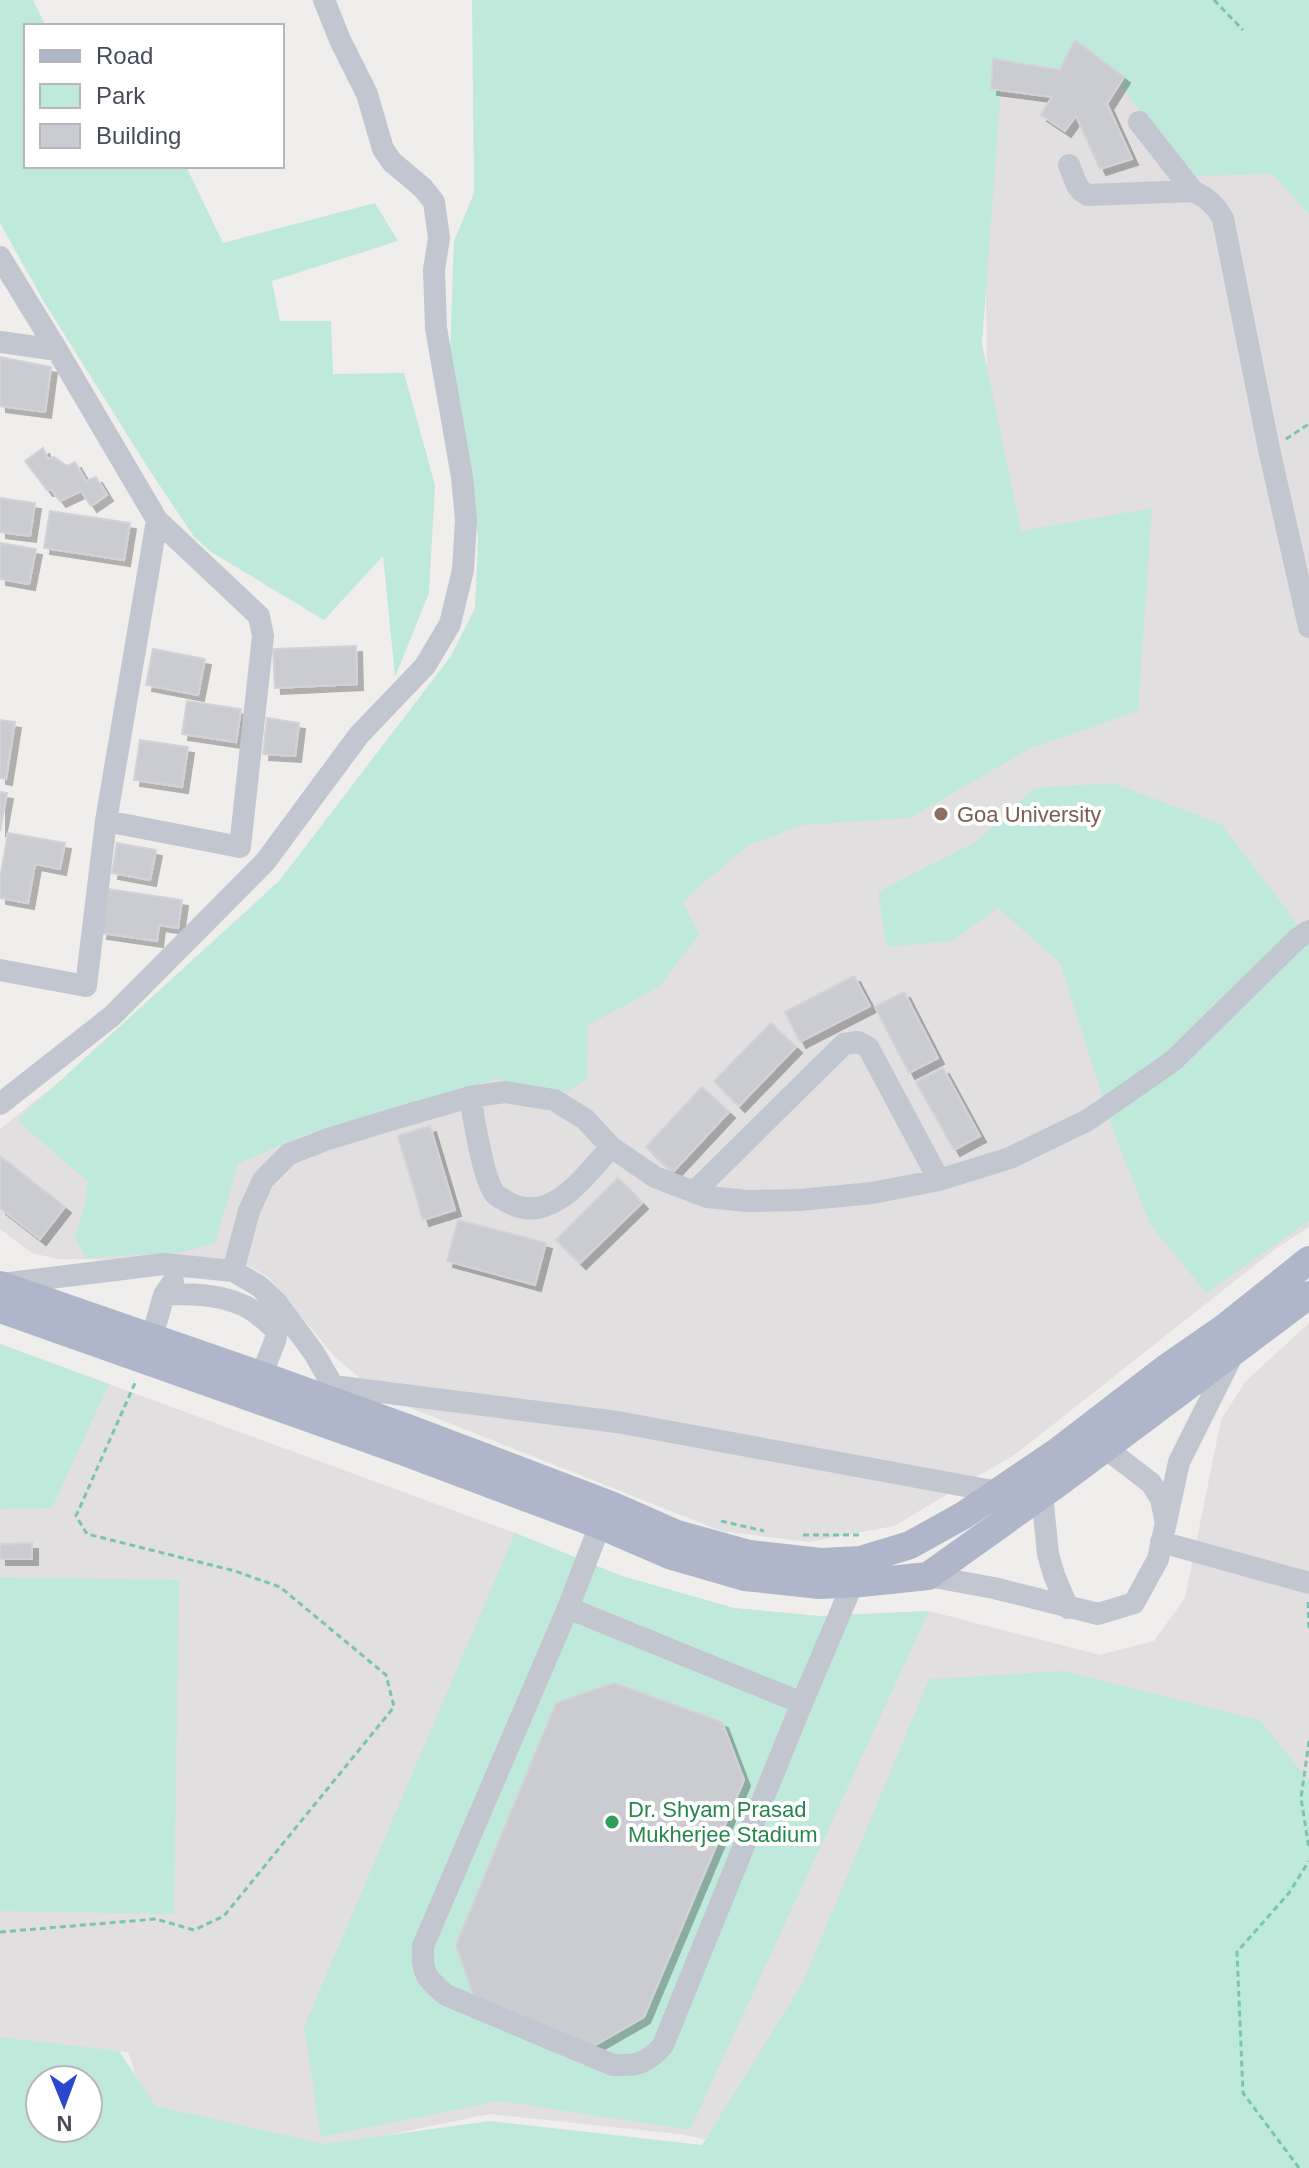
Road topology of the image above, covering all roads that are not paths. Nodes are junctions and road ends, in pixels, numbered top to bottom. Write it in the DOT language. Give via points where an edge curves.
graph roads {
  1 [pos="324,0"];
  2 [pos="1139,122"];
  3 [pos="1069,165"];
  4 [pos="1193,191"];
  5 [pos="0,257"];
  6 [pos="0,342"];
  7 [pos="57,350"];
  8 [pos="157,520"];
  9 [pos="1309,627"];
  10 [pos="106,821"];
  11 [pos="1309,931"];
  12 [pos="0,970"];
  13 [pos="470,1097"];
  14 [pos="0,1104"];
  15 [pos="611,1147"];
  16 [pos="939,1180"];
  17 [pos="694,1192"];
  18 [pos="1309,1260"];
  19 [pos="184,1266"];
  20 [pos="233,1271"];
  21 [pos="0,1285"];
  22 [pos="164,1295"];
  23 [pos="1309,1295"];
  24 [pos="0,1309"];
  25 [pos="279,1320"];
  26 [pos="1222,1348"];
  27 [pos="149,1349"];
  28 [pos="261,1376"];
  29 [pos="337,1395"];
  30 [pos="1104,1447"];
  31 [pos="998,1492"];
  32 [pos="1042,1494"];
  33 [pos="590,1513"];
  34 [pos="1163,1530"];
  35 [pos="928,1576"];
  36 [pos="853,1583"];
  37 [pos="1308,1583"];
  38 [pos="568,1608"];
  39 [pos="1068,1608"];
  40 [pos="802,1703"];
  1 -- 14 [label="street" via="367,94 383,149 434,202 439,238 436,328 466,520 463,570 450,624 425,666 359,735 265,862 112,1016"];
  2 -- 4 [label="street"];
  3 -- 4 [label="street" via="1080,190 1088,195"];
  4 -- 9 [label="street" via="1217,207 1223,219"];
  5 -- 7 [label="street"];
  6 -- 7 [label="street"];
  7 -- 8 [label="street"];
  8 -- 10 [label="street"];
  8 -- 10 [label="street" via="259,616 263,636 240,847"];
  10 -- 12 [label="street" via="86,986"];
  11 -- 16 [label="street" via="1173,1061 1088,1120 1010,1158"];
  13 -- 15 [label="street" via="505,1092 554,1100 585,1119"];
  13 -- 15 [label="street" via="495,1194 517,1208 540,1208 566,1196"];
  13 -- 20 [label="street" via="289,1154 263,1180"];
  15 -- 17 [label="street" via="655,1177"];
  16 -- 17 [label="street" via="800,1200 748,1201"];
  16 -- 17 [label="street" via="868,1047 858,1042 844,1044"];
  18 -- 26 [label="main road"];
  19 -- 20 [label="street"];
  19 -- 21 [label="street" via="164,1264"];
  19 -- 22 [label="street"];
  20 -- 25 [label="street" via="259,1286"];
  21 -- 27 [label="main road"];
  22 -- 25 [label="street" via="209,1297"];
  22 -- 27 [label="street"];
  23 -- 26 [label="main road"];
  24 -- 27 [label="main road"];
  25 -- 28 [label="street"];
  25 -- 29 [label="street" via="314,1353"];
  26 -- 30 [label="main road"];
  26 -- 31 [label="main road" via="1166,1368"];
  26 -- 34 [label="street" via="1179,1462"];
  27 -- 28 [label="main road"];
  27 -- 33 [label="main road" via="402,1451"];
  28 -- 29 [label="main road"];
  29 -- 31 [label="street" via="617,1422"];
  29 -- 33 [label="main road"];
  30 -- 32 [label="main road"];
  30 -- 34 [label="street" via="1151,1483 1161,1499"];
  31 -- 33 [label="main road" via="910,1545 861,1560 821,1562 749,1554"];
  32 -- 35 [label="main road"];
  32 -- 39 [label="street" via="1048,1554"];
  33 -- 36 [label="main road" via="669,1555 745,1577"];
  33 -- 38 [label="street"];
  34 -- 37 [label="street"];
  34 -- 39 [label="street" via="1158,1559 1134,1603 1098,1614"];
  35 -- 36 [label="main road"];
  35 -- 39 [label="street"];
  36 -- 40 [label="street"];
  38 -- 40 [label="street"];
  38 -- 40 [label="street" via="423,1946 422,1967 446,1995 613,2065 650,2060 663,2045"];
}
